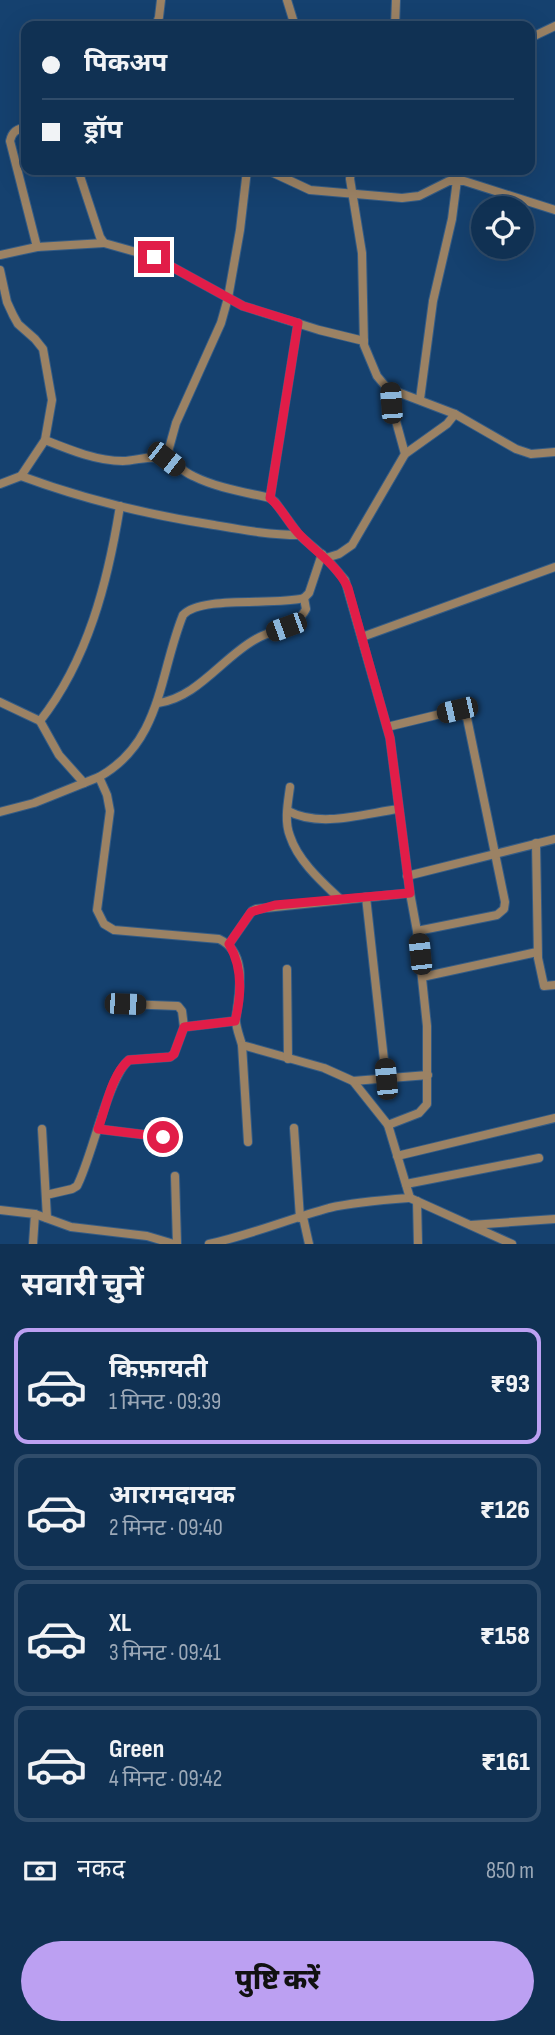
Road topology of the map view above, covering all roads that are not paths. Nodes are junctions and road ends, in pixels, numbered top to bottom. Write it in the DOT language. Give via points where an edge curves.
graph roads {
  1 [pos="161,0"];
  2 [pos="287,0"];
  3 [pos="396,0"];
  4 [pos="158,21"];
  5 [pos="293,21"];
  6 [pos="396,21"];
  7 [pos="555,26"];
  8 [pos="535,36"];
  9 [pos="21,128"];
  10 [pos="80,175"];
  11 [pos="246,175"];
  12 [pos="278,175"];
  13 [pos="350,175"];
  14 [pos="457,180"];
  15 [pos="352,194"];
  16 [pos="555,209"];
  17 [pos="104,243"];
  18 [pos="37,247"];
  19 [pos="0,255"];
  20 [pos="0,270"];
  21 [pos="228,298"];
  22 [pos="298,323"];
  23 [pos="364,341"];
  24 [pos="391,389"];
  25 [pos="419,399"];
  26 [pos="455,414"];
  27 [pos="45,440"];
  28 [pos="555,452"];
  29 [pos="405,454"];
  30 [pos="166,459"];
  31 [pos="21,476"];
  32 [pos="0,484"];
  33 [pos="270,498"];
  34 [pos="121,506"];
  35 [pos="299,535"];
  36 [pos="324,556"];
  37 [pos="555,567"];
  38 [pos="304,598"];
  39 [pos="362,637"];
  40 [pos="0,702"];
  41 [pos="158,703"];
  42 [pos="40,721"];
  43 [pos="387,727"];
  44 [pos="99,777"];
  45 [pos="84,783"];
  46 [pos="290,787"];
  47 [pos="398,809"];
  48 [pos="0,811"];
  49 [pos="288,811"];
  50 [pos="555,839"];
  51 [pos="536,843"];
  52 [pos="496,853"];
  53 [pos="407,876"];
  54 [pos="410,893"];
  55 [pos="366,897"];
  56 [pos="341,900"];
  57 [pos="418,931"];
  58 [pos="229,944"];
  59 [pos="537,952"];
  60 [pos="287,969"];
  61 [pos="422,977"];
  62 [pos="555,985"];
  63 [pos="125,1004"];
  64 [pos="235,1021"];
  65 [pos="184,1027"];
  66 [pos="242,1045"];
  67 [pos="288,1059"];
  68 [pos="428,1075"];
  69 [pos="386,1079"];
  70 [pos="354,1081"];
  71 [pos="555,1118"];
  72 [pos="388,1125"];
  73 [pos="293,1128"];
  74 [pos="42,1129"];
  75 [pos="98,1129"];
  76 [pos="163,1137"];
  77 [pos="248,1142"];
  78 [pos="397,1157"];
  79 [pos="539,1158"];
  80 [pos="175,1176"];
  81 [pos="406,1184"];
  82 [pos="46,1195"];
  83 [pos="413,1200"];
  84 [pos="0,1210"];
  85 [pos="35,1214"];
  86 [pos="302,1217"];
  87 [pos="47,1218"];
  88 [pos="555,1219"];
  89 [pos="468,1225"];
  90 [pos="250,1239"];
  91 [pos="33,1244"];
  92 [pos="175,1244"];
  93 [pos="209,1244"];
  94 [pos="309,1244"];
  95 [pos="418,1244"];
  96 [pos="512,1244"];
  1 -- 4 [label="street"];
  2 -- 5 [label="street"];
  3 -- 6 [label="street"];
  7 -- 8 [label="street"];
  9 -- 18 [label="street" via="10,141"];
  10 -- 17 [label="street"];
  11 -- 21 [label="street"];
  12 -- 15 [label="street" via="310,190"];
  13 -- 15 [label="street"];
  14 -- 15 [label="street" via="410,197"];
  14 -- 16 [label="street"];
  14 -- 25 [label="street"];
  15 -- 23 [label="street" via="362,253"];
  17 -- 18 [label="street"];
  17 -- 21 [label="street" via="154,257"];
  18 -- 19 [label="street"];
  20 -- 27 [label="street" via="13,316 43,349 52,400"];
  21 -- 22 [label="street"];
  21 -- 30 [label="street" via="176,423"];
  22 -- 23 [label="street"];
  22 -- 33 [label="street"];
  23 -- 24 [label="street" via="377,376"];
  24 -- 25 [label="street"];
  24 -- 29 [label="street"];
  25 -- 26 [label="street"];
  26 -- 28 [label="street" via="516,449 531,454"];
  26 -- 29 [label="street"];
  27 -- 30 [label="street" via="104,459"];
  27 -- 31 [label="street"];
  29 -- 36 [label="street" via="352,545 339,554"];
  30 -- 33 [label="street" via="204,481"];
  31 -- 32 [label="street"];
  31 -- 34 [label="street"];
  33 -- 35 [label="street"];
  34 -- 35 [label="street" via="274,535"];
  34 -- 42 [label="street" via="90,626 70,678"];
  35 -- 36 [label="street"];
  36 -- 38 [label="street"];
  36 -- 39 [label="street" via="348,588"];
  37 -- 39 [label="street"];
  38 -- 41 [label="street" via="306,609 298,620 255,639 183,695"];
  38 -- 41 [label="street" via="188,610"];
  39 -- 43 [label="street"];
  40 -- 42 [label="street"];
  41 -- 44 [label="street" via="130,754"];
  42 -- 45 [label="street" via="59,755"];
  43 -- 47 [label="street"];
  43 -- 52 [label="street" via="457,710 467,718"];
  44 -- 45 [label="street"];
  44 -- 58 [label="street" via="110,811 97,910 104,924 114,930 219,939"];
  45 -- 48 [label="street"];
  46 -- 49 [label="street"];
  47 -- 49 [label="street" via="318,820"];
  47 -- 53 [label="street"];
  49 -- 56 [label="street" via="289,836 297,850"];
  50 -- 51 [label="street"];
  51 -- 52 [label="street"];
  51 -- 59 [label="street"];
  52 -- 53 [label="street"];
  52 -- 57 [label="street" via="504,909 497,915"];
  53 -- 54 [label="street"];
  54 -- 55 [label="street"];
  54 -- 57 [label="street"];
  55 -- 56 [label="street"];
  55 -- 69 [label="street"];
  56 -- 58 [label="street" via="256,909"];
  57 -- 61 [label="street"];
  58 -- 64 [label="street" via="242,987"];
  59 -- 61 [label="street"];
  59 -- 62 [label="street" via="544,986"];
  60 -- 67 [label="street"];
  61 -- 68 [label="street"];
  63 -- 65 [label="street" via="178,1006"];
  64 -- 65 [label="street"];
  64 -- 66 [label="street"];
  65 -- 75 [label="street" via="170,1057 124,1063"];
  66 -- 67 [label="street"];
  66 -- 77 [label="street"];
  67 -- 70 [label="street"];
  68 -- 69 [label="street"];
  68 -- 72 [label="street" via="427,1104 419,1113"];
  69 -- 70 [label="street"];
  70 -- 72 [label="street"];
  71 -- 78 [label="street"];
  72 -- 78 [label="street"];
  73 -- 86 [label="street"];
  74 -- 82 [label="street"];
  75 -- 76 [label="street"];
  75 -- 82 [label="street" via="77,1186"];
  78 -- 81 [label="street"];
  79 -- 81 [label="street"];
  80 -- 92 [label="street"];
  81 -- 83 [label="street"];
  82 -- 87 [label="street"];
  83 -- 86 [label="street" via="358,1202"];
  83 -- 89 [label="street"];
  83 -- 95 [label="street"];
  84 -- 85 [label="street"];
  85 -- 87 [label="street"];
  85 -- 91 [label="street"];
  86 -- 90 [label="street"];
  86 -- 94 [label="street"];
  87 -- 92 [label="street" via="71,1227"];
  88 -- 89 [label="street"];
  89 -- 96 [label="street"];
  90 -- 93 [label="street"];
}
